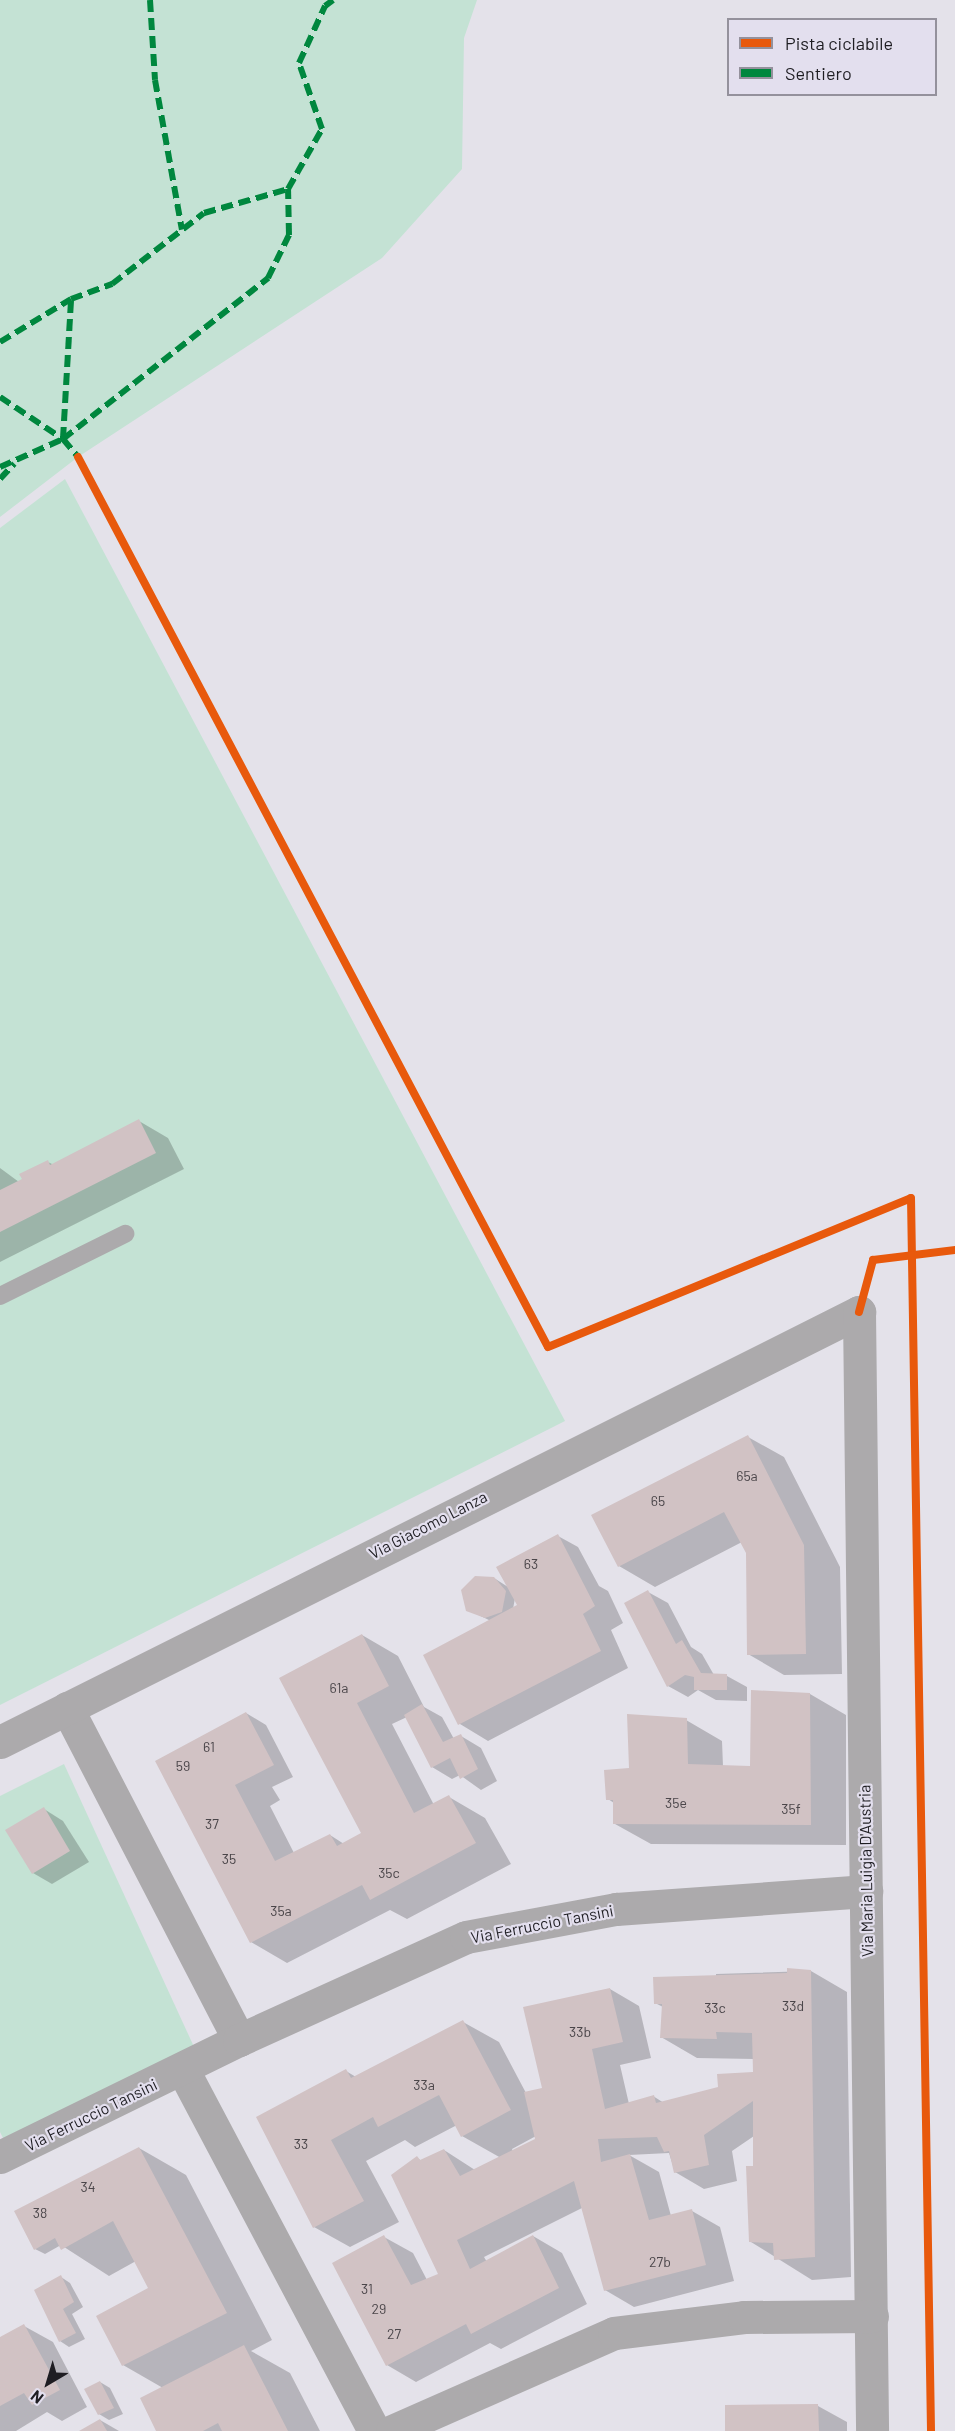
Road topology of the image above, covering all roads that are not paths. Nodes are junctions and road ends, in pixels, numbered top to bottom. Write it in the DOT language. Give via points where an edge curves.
graph roads {
  1 [pos="125,1234"];
  2 [pos="0,1296"];
  3 [pos="859,1312"];
  4 [pos="67,1708"];
  5 [pos="0,1742"];
  6 [pos="866,1891"];
  7 [pos="239,2040"];
  8 [pos="183,2070"];
  9 [pos="0,2157"];
  10 [pos="872,2316"];
  11 [pos="374,2431"];
  12 [pos="392,2431"];
  13 [pos="872,2431"];
  1 -- 2 [label="lane"];
  3 -- 4 [label="street, Via Giacomo Lanza"];
  3 -- 6 [label="street, Via Maria Luigia D'Austria"];
  4 -- 5 [label="street, Via Giacomo Lanza"];
  4 -- 7 [label="street"];
  6 -- 7 [label="street, Via Ferruccio Tansini" via="616,1909 466,1937"];
  6 -- 10 [label="street, Via Maria Luigia D'Austria"];
  7 -- 8 [label="street, Via Ferruccio Tansini"];
  8 -- 9 [label="street, Via Ferruccio Tansini" via="1,2160"];
  8 -- 11 [label="street"];
  10 -- 12 [label="street" via="744,2317 614,2333"];
  10 -- 13 [label="street, Via Maria Luigia D'Austria"];
}
